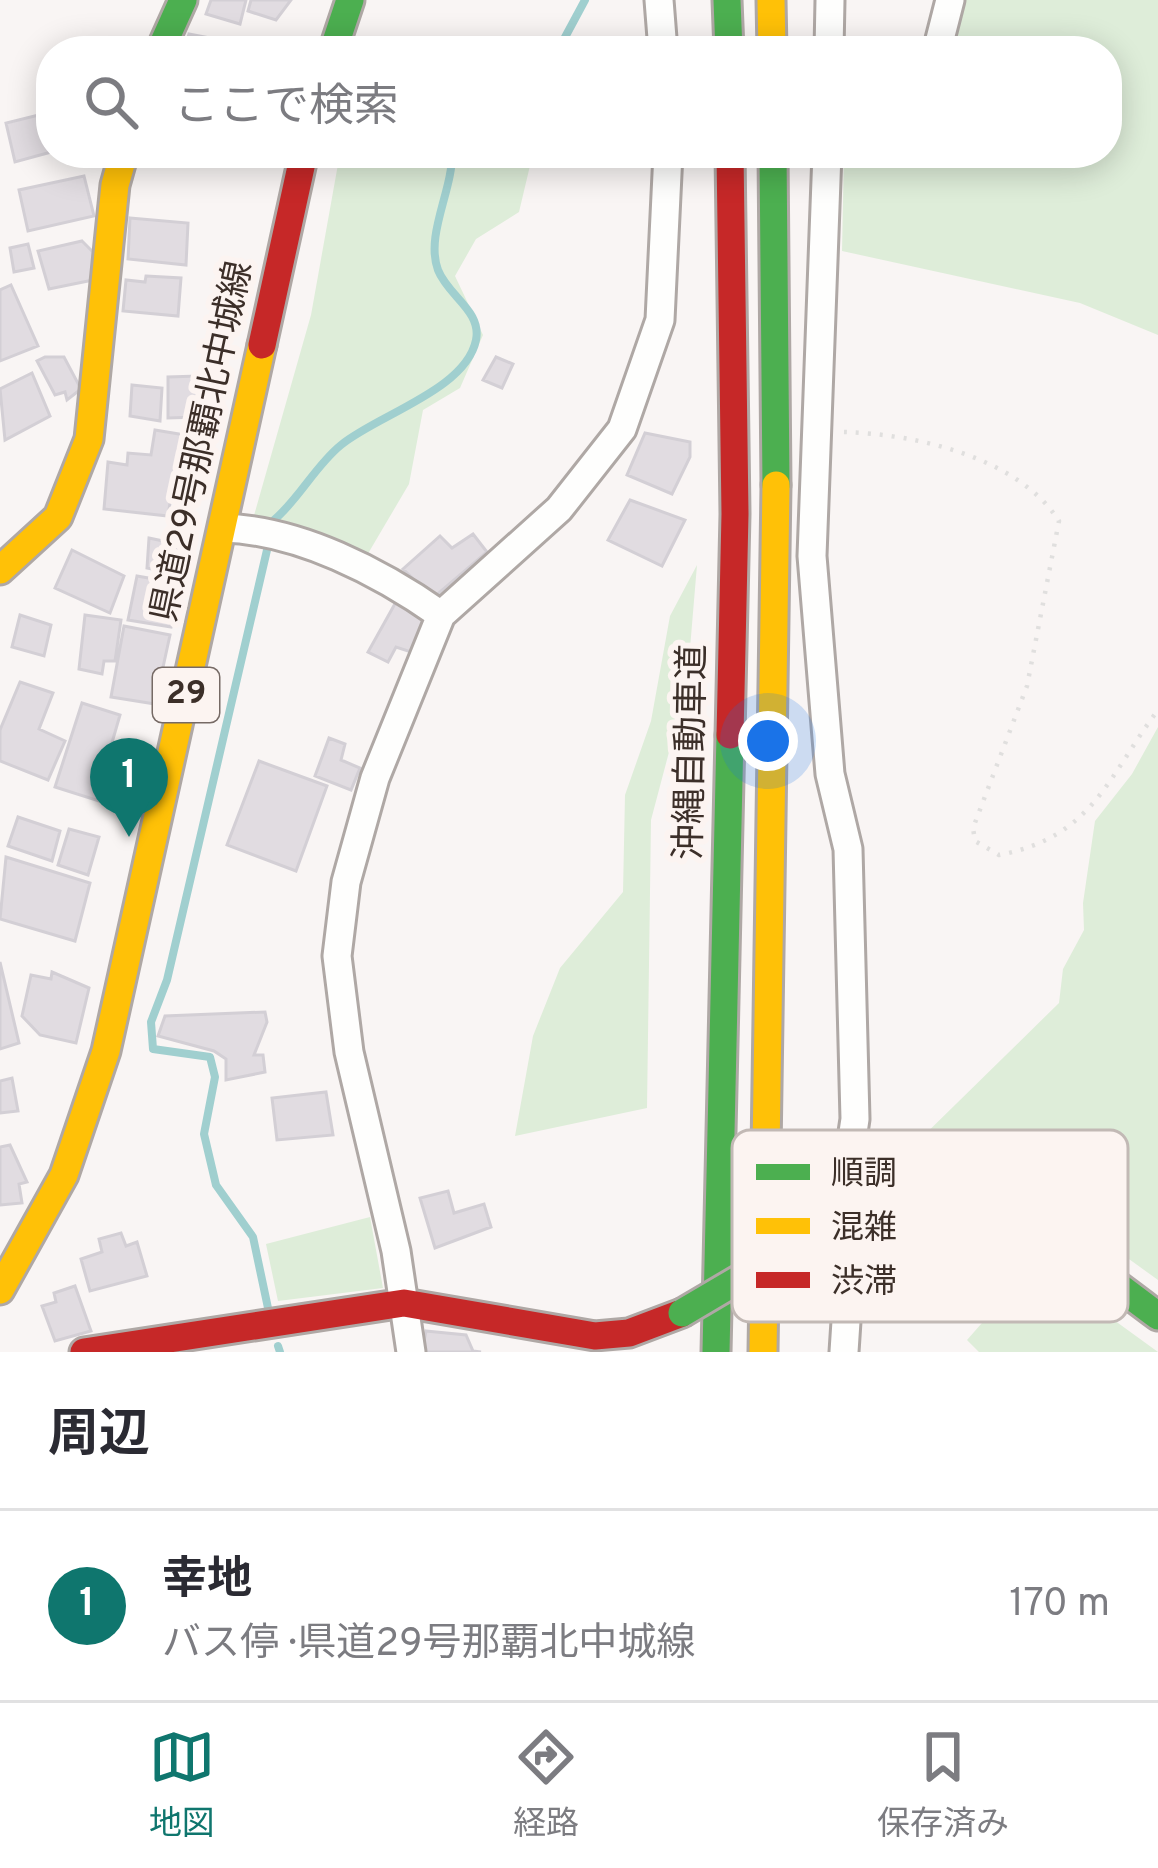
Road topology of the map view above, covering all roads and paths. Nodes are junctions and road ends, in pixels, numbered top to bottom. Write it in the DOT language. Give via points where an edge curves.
graph roads {
  1 [pos="183,0"];
  2 [pos="350,0"];
  3 [pos="659,0"];
  4 [pos="727,0"];
  5 [pos="771,0"];
  6 [pos="830,0"];
  7 [pos="950,0"];
  8 [pos="167,36"];
  9 [pos="338,36"];
  10 [pos="662,36"];
  11 [pos="728,36"];
  12 [pos="772,36"];
  13 [pos="829,36"];
  14 [pos="941,36"];
  15 [pos="120,168"];
  16 [pos="301,168"];
  17 [pos="667,168"];
  18 [pos="730,168"];
  19 [pos="773,168"];
  20 [pos="826,168"];
  21 [pos="820,430"];
  22 [pos="223,528"];
  23 [pos="0,570"];
  24 [pos="441,615"];
  25 [pos="1158,710"];
  26 [pos="766,1130"];
  27 [pos="853,1130"];
  28 [pos="732,1284"];
  29 [pos="1,1287"];
  30 [pos="1128,1295"];
  31 [pos="404,1303"];
  32 [pos="1158,1316"];
  33 [pos="763,1322"];
  34 [pos="846,1322"];
  35 [pos="84,1352"];
  36 [pos="411,1352"];
  37 [pos="716,1352"];
  38 [pos="763,1352"];
  39 [pos="844,1352"];
  1 -- 8 [label="main road"];
  2 -- 9 [label="main road"];
  3 -- 10 [label="street"];
  4 -- 11 [label="main road"];
  5 -- 12 [label="main road"];
  6 -- 13 [label="street"];
  7 -- 14 [label="street"];
  15 -- 23 [label="main road" via="89,439 58,517"];
  16 -- 22 [label="main road, 県道29号那覇北中城線 / 29"];
  17 -- 24 [label="street" via="659,320 622,429 559,509"];
  18 -- 37 [label="main road, 沖縄自動車道" via="734,514"];
  19 -- 26 [label="main road"];
  20 -- 21 [label="street"];
  21 -- 25 [label="path" via="946,448 1019,482 1058,521 1027,686 973,828 975,841 999,855 1027,850 1091,812"];
  21 -- 27 [label="street" via="812,556 830,774 848,849"];
  22 -- 24 [label="street" via="269,534 386,580"];
  22 -- 29 [label="main road, 県道29号那覇北中城線 / 29" via="96,1085 64,1175"];
  24 -- 31 [label="street" via="375,778 346,882 337,956 349,1052"];
  28 -- 31 [label="main road, bridge" via="682,1313 595,1336"];
  30 -- 32 [label="main road"];
  31 -- 35 [label="main road"];
  31 -- 36 [label="street"];
  33 -- 38 [label="main road"];
  34 -- 39 [label="street"];
}
